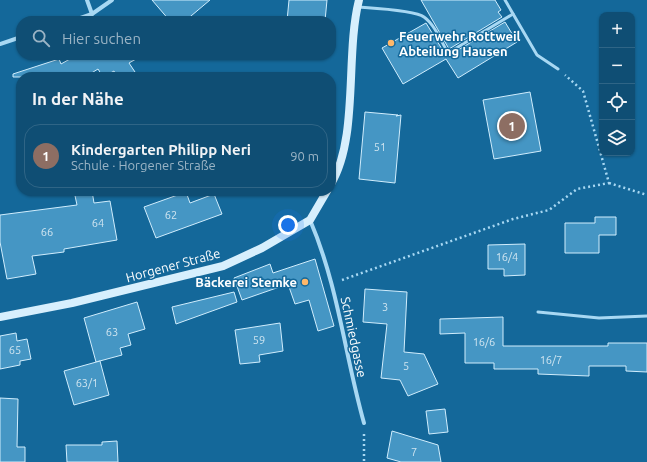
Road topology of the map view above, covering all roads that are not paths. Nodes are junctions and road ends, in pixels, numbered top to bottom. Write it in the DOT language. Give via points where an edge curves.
graph roads {
  1 [pos="87,0"];
  2 [pos="112,0"];
  3 [pos="505,0"];
  4 [pos="358,3"];
  5 [pos="92,14"];
  6 [pos="514,14"];
  7 [pos="86,16"];
  8 [pos="16,39"];
  9 [pos="0,44"];
  10 [pos="558,68"];
  11 [pos="336,175"];
  12 [pos="324,196"];
  13 [pos="310,220"];
  14 [pos="538,312"];
  15 [pos="647,316"];
  16 [pos="0,317"];
  17 [pos="364,423"];
  1 -- 5 [label="street"];
  2 -- 5 [label="street"];
  3 -- 6 [label="lane"];
  4 -- 6 [label="lane" via="423,16 448,53"];
  4 -- 11 [label="main road" via="347,131"];
  5 -- 7 [label="street"];
  6 -- 10 [label="lane" via="537,55"];
  8 -- 9 [label="street"];
  12 -- 13 [label="main road, Horgener Straße"];
  13 -- 16 [label="main road, Horgener Straße" via="262,248 223,266 72,303"];
  13 -- 17 [label="street, Schmiedgasse" via="332,283"];
  14 -- 15 [label="lane" via="599,318"];
}
